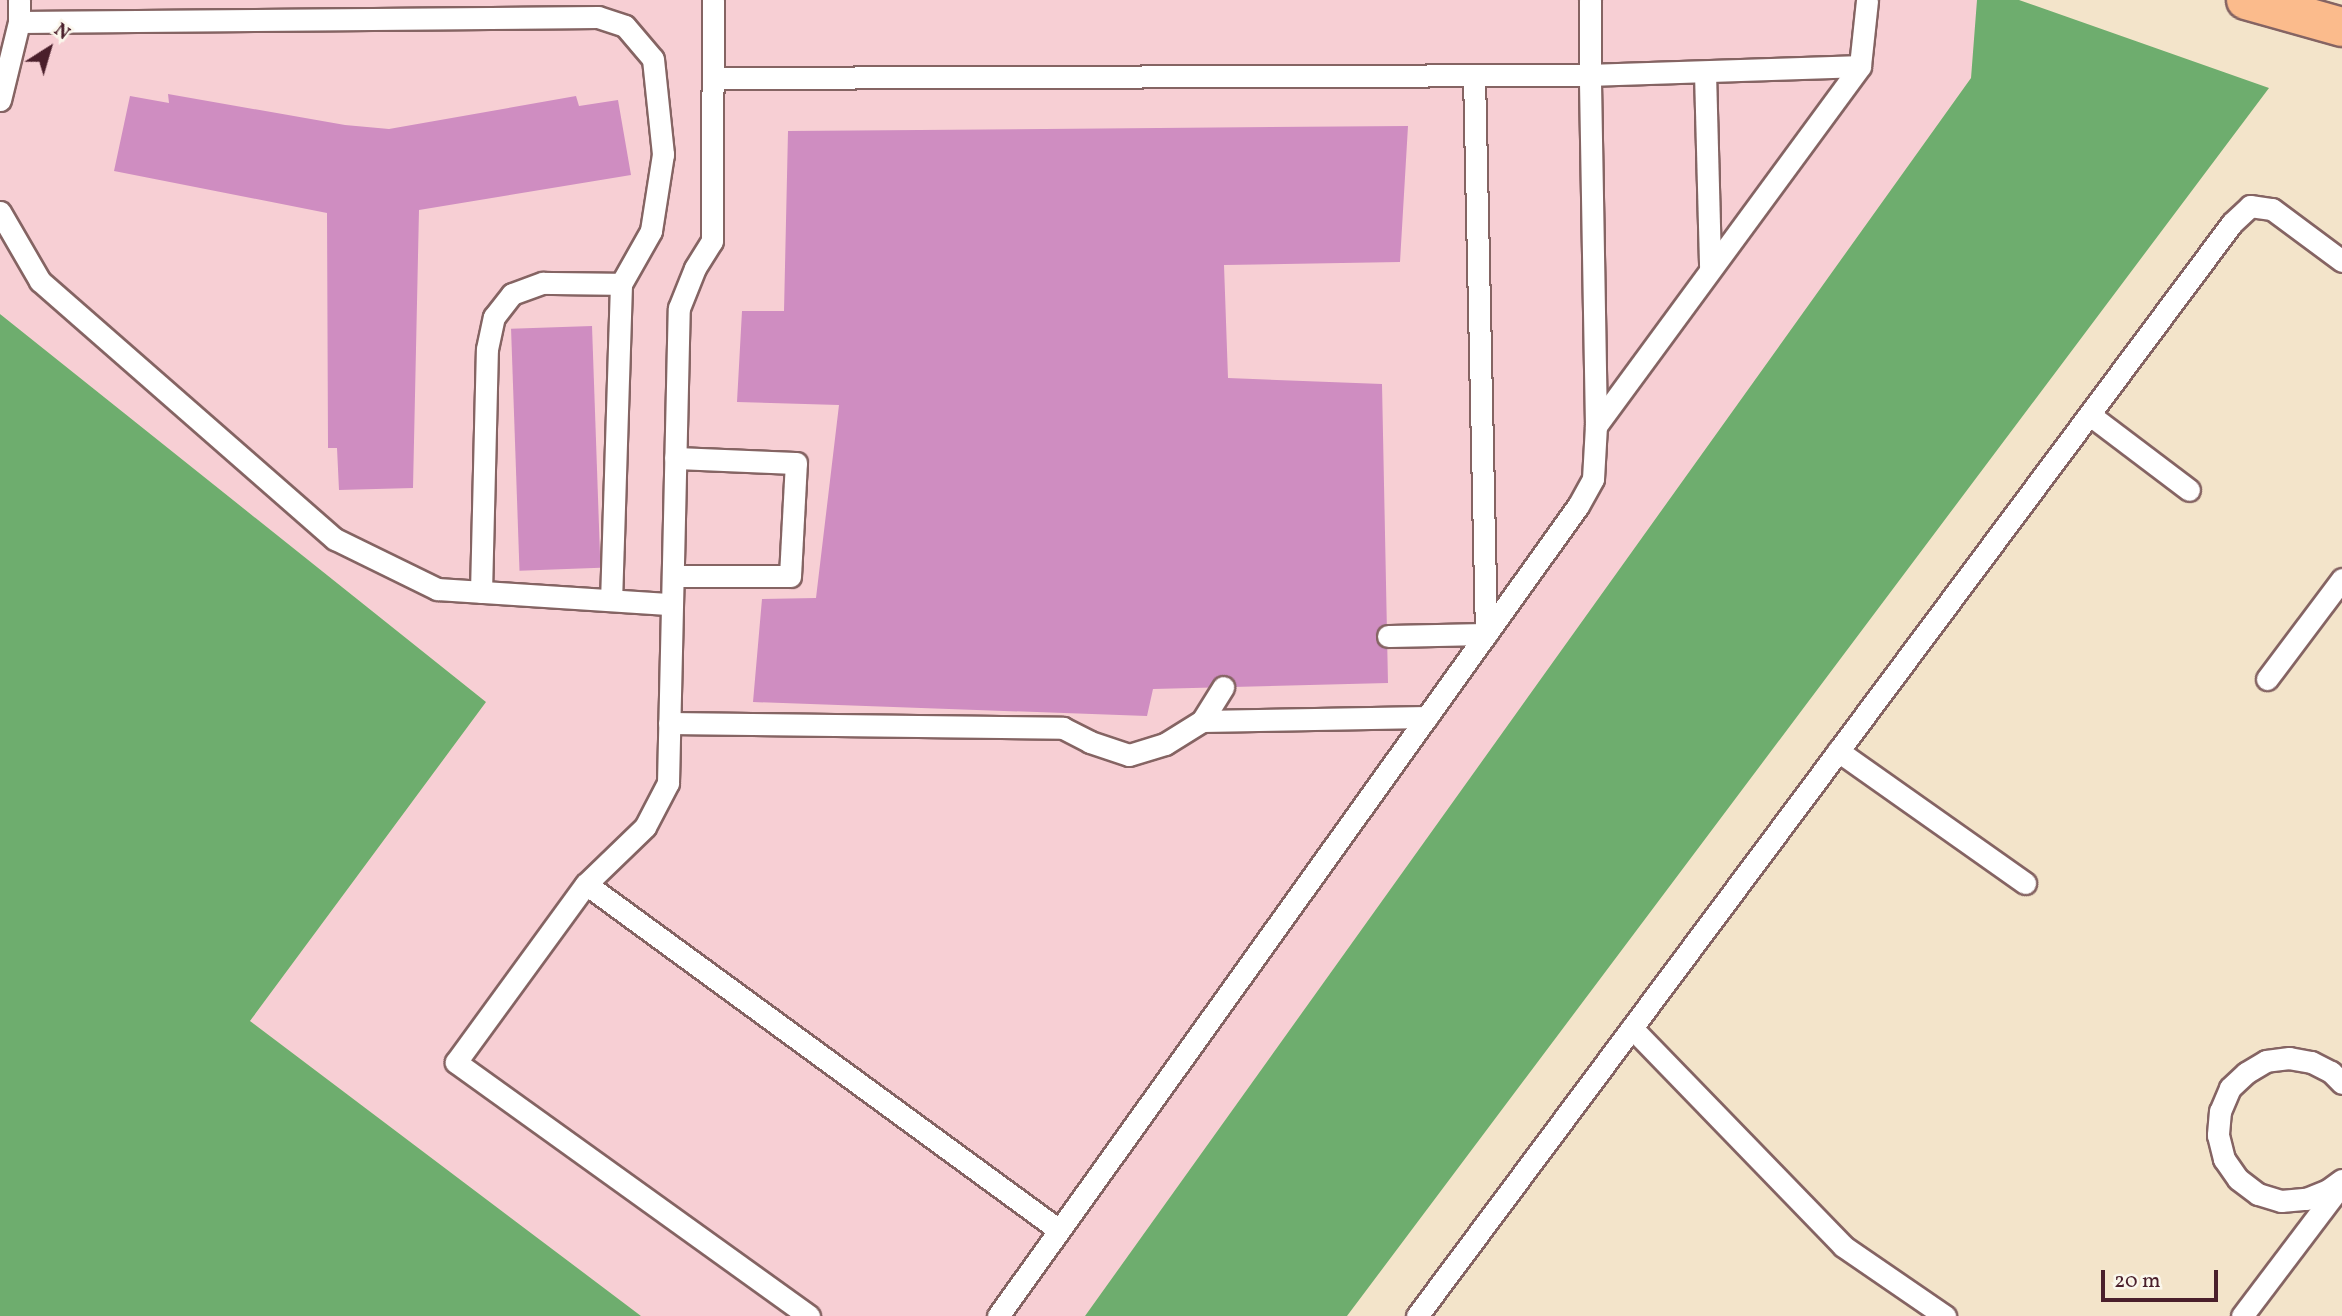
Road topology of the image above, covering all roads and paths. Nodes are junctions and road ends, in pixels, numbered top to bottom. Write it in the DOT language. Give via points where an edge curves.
graph roads {
  1 [pos="19,0"];
  2 [pos="713,0"];
  3 [pos="1590,0"];
  4 [pos="1867,0"];
  5 [pos="2246,0"];
  6 [pos="19,22"];
  7 [pos="2342,27"];
  8 [pos="1860,66"];
  9 [pos="1705,72"];
  10 [pos="1590,75"];
  11 [pos="1475,76"];
  12 [pos="713,78"];
  13 [pos="0,100"];
  14 [pos="0,212"];
  15 [pos="2342,261"];
  16 [pos="1710,268"];
  17 [pos="621,284"];
  18 [pos="2090,415"];
  19 [pos="1596,426"];
  20 [pos="675,458"];
  21 [pos="2189,490"];
  22 [pos="673,576"];
  23 [pos="2342,579"];
  24 [pos="481,592"];
  25 [pos="611,600"];
  26 [pos="672,604"];
  27 [pos="1486,634"];
  28 [pos="1388,636"];
  29 [pos="2267,679"];
  30 [pos="1223,687"];
  31 [pos="1427,717"];
  32 [pos="1202,721"];
  33 [pos="669,723"];
  34 [pos="1839,751"];
  35 [pos="2025,883"];
  36 [pos="586,884"];
  37 [pos="1632,1028"];
  38 [pos="2342,1083"];
  39 [pos="2342,1181"];
  40 [pos="1059,1230"];
  41 [pos="809,1316"];
  42 [pos="998,1316"];
  43 [pos="1417,1316"];
  44 [pos="1945,1316"];
  45 [pos="2242,1316"];
  1 -- 6 [label="lane"];
  2 -- 12 [label="lane"];
  3 -- 10 [label="lane"];
  4 -- 8 [label="lane"];
  5 -- 7 [label="main road"];
  6 -- 13 [label="lane"];
  6 -- 17 [label="lane" via="598,17 625,26 653,59 663,154 651,230"];
  8 -- 9 [label="lane"];
  8 -- 16 [label="lane"];
  9 -- 10 [label="lane"];
  9 -- 16 [label="lane"];
  10 -- 11 [label="lane"];
  10 -- 19 [label="lane"];
  11 -- 12 [label="lane"];
  11 -- 27 [label="lane"];
  12 -- 20 [label="lane" via="712,241 679,308"];
  14 -- 24 [label="lane" via="40,281 335,538 437,589"];
  15 -- 18 [label="lane" via="2272,209 2250,205"];
  16 -- 19 [label="lane"];
  17 -- 24 [label="lane" via="543,283 512,294 494,317 487,349"];
  17 -- 25 [label="lane"];
  18 -- 21 [label="lane"];
  18 -- 34 [label="lane"];
  19 -- 27 [label="lane" via="1593,479"];
  20 -- 22 [label="lane"];
  20 -- 22 [label="lane" via="796,463 790,576"];
  22 -- 26 [label="lane"];
  23 -- 29 [label="lane"];
  24 -- 25 [label="lane"];
  25 -- 26 [label="lane"];
  26 -- 33 [label="lane"];
  27 -- 28 [label="lane"];
  27 -- 31 [label="lane"];
  30 -- 32 [label="lane"];
  31 -- 32 [label="lane"];
  31 -- 40 [label="lane"];
  32 -- 33 [label="lane" via="1165,744 1129,755 1063,729"];
  33 -- 36 [label="lane" via="668,783 651,816"];
  34 -- 35 [label="lane"];
  34 -- 37 [label="lane"];
  36 -- 40 [label="lane"];
  36 -- 41 [label="lane" via="456,1062"];
  37 -- 43 [label="lane"];
  37 -- 44 [label="lane" via="1843,1246"];
  38 -- 39 [label="lane" via="2311,1062 2288,1058 2266,1062 2231,1088 2220,1111 2218,1135 2224,1159 2238,1179 2258,1194 2281,1201 2306,1199"];
  39 -- 45 [label="lane"];
  40 -- 42 [label="lane"];
}
